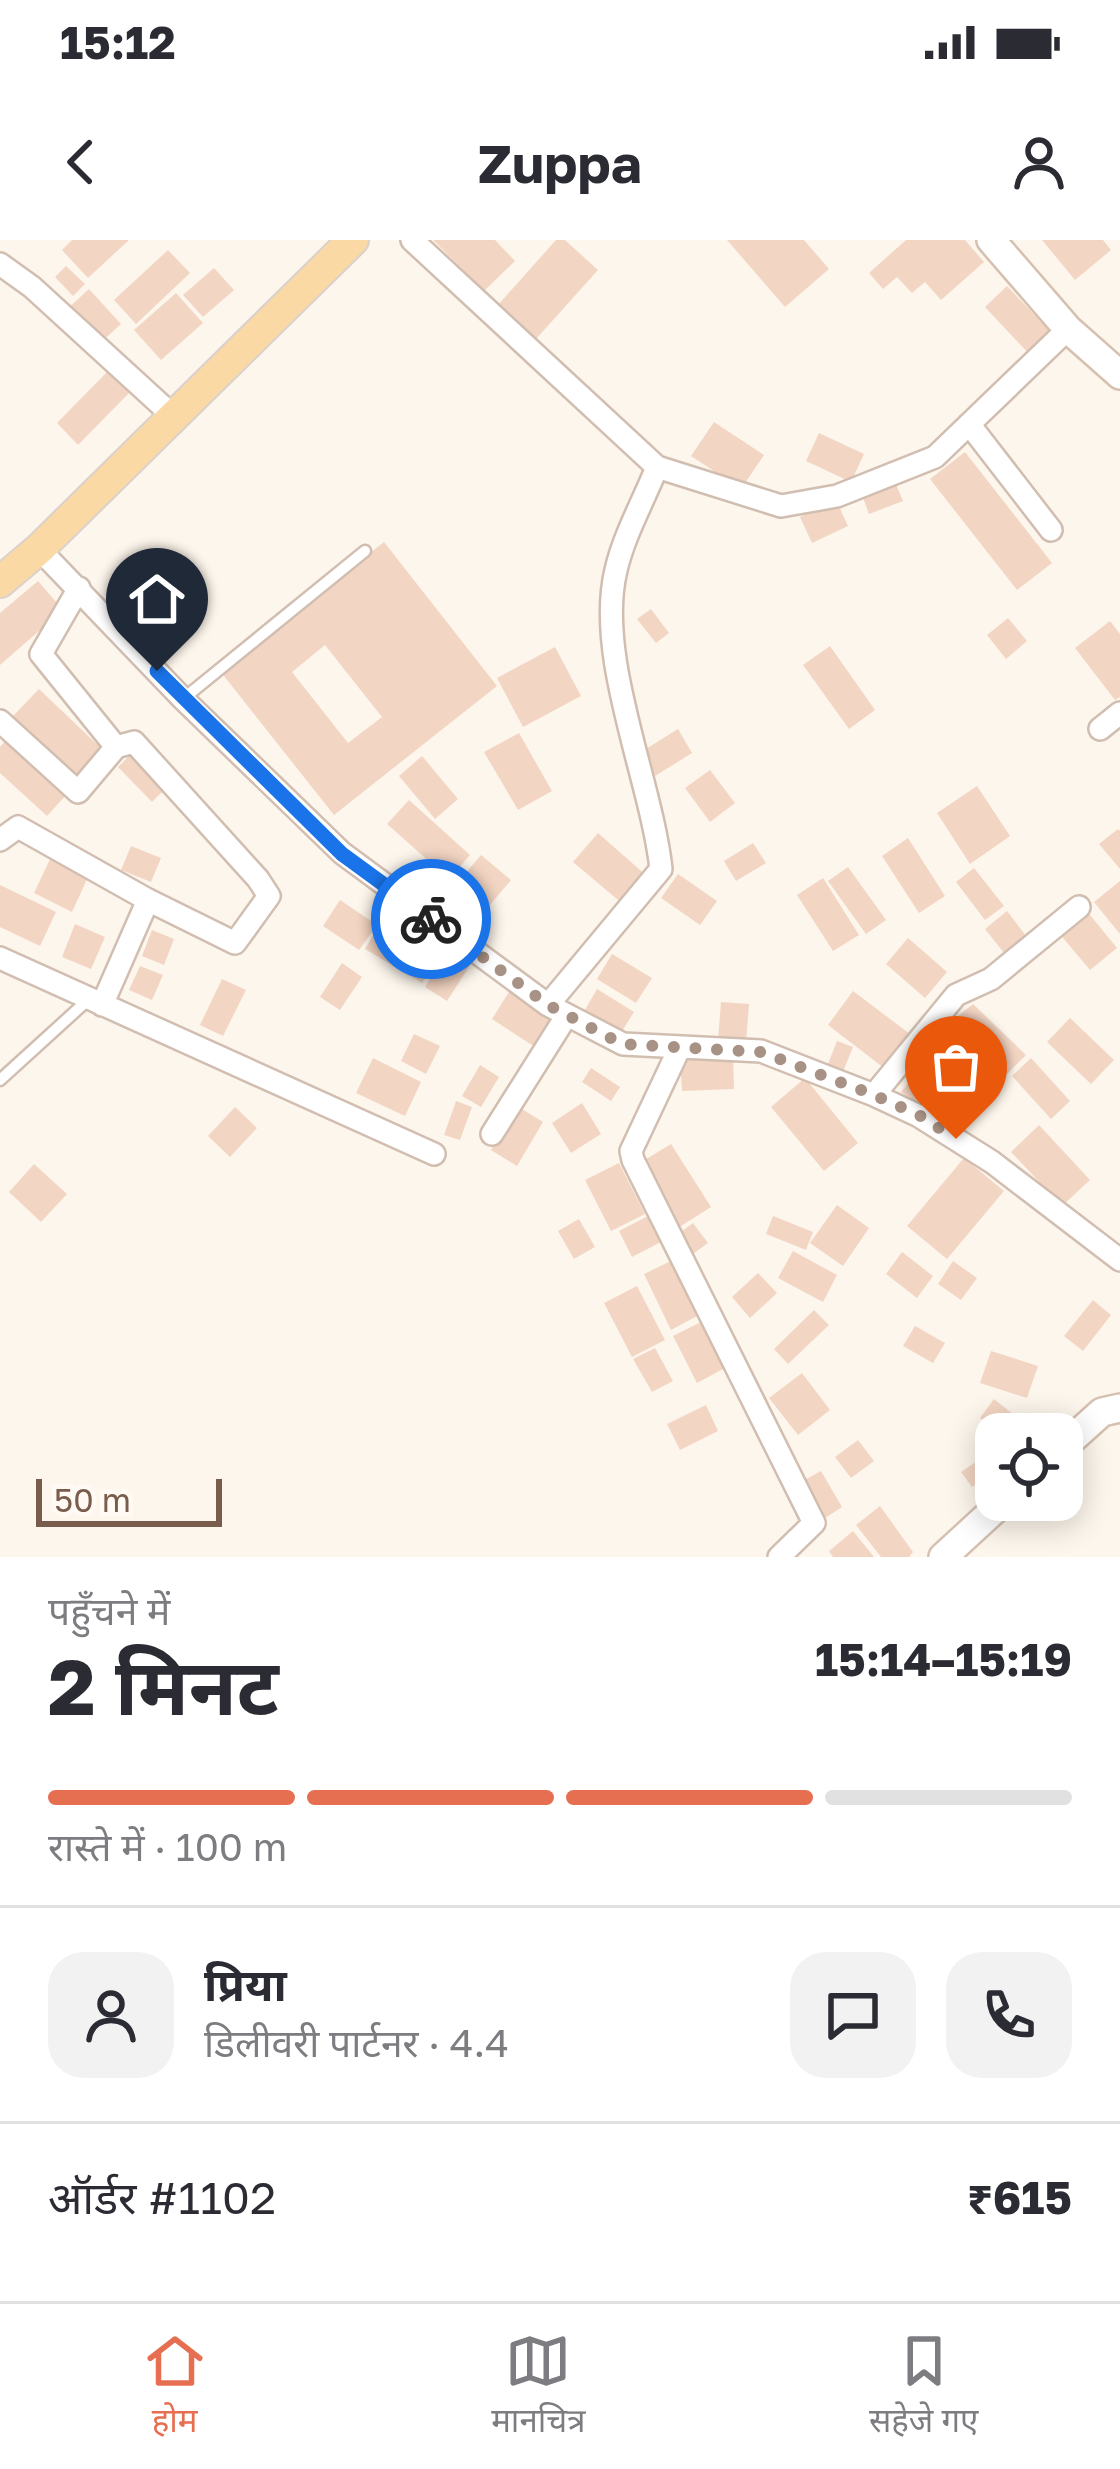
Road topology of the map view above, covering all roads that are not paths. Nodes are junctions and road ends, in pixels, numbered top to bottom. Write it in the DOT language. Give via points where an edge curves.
graph roads {
  1 [pos="353,240"];
  2 [pos="412,240"];
  3 [pos="992,240"];
  4 [pos="0,264"];
  5 [pos="1068,328"];
  6 [pos="1120,375"];
  7 [pos="172,415"];
  8 [pos="969,424"];
  9 [pos="657,467"];
  10 [pos="1051,530"];
  11 [pos="39,549"];
  12 [pos="364,551"];
  13 [pos="0,582"];
  14 [pos="80,588"];
  15 [pos="183,699"];
  16 [pos="1120,713"];
  17 [pos="0,721"];
  18 [pos="1100,729"];
  19 [pos="116,747"];
  20 [pos="0,840"];
  21 [pos="148,901"];
  22 [pos="1079,907"];
  23 [pos="0,958"];
  24 [pos="95,1002"];
  25 [pos="557,1010"];
  26 [pos="680,1047"];
  27 [pos="0,1080"];
  28 [pos="874,1095"];
  29 [pos="492,1134"];
  30 [pos="434,1154"];
  31 [pos="1120,1260"];
  32 [pos="1120,1408"];
  33 [pos="1083,1429"];
  34 [pos="982,1521"];
  35 [pos="779,1557"];
  36 [pos="943,1557"];
  1 -- 7 [label="main road"];
  2 -- 9 [label="street"];
  3 -- 5 [label="street"];
  4 -- 7 [label="street"];
  5 -- 6 [label="street"];
  5 -- 8 [label="street"];
  7 -- 11 [label="main road"];
  8 -- 9 [label="street" via="935,457 799,504 762,503"];
  8 -- 10 [label="street"];
  9 -- 25 [label="street" via="615,571 613,627 661,869"];
  11 -- 13 [label="main road"];
  11 -- 14 [label="street"];
  12 -- 15 [label="lane"];
  14 -- 15 [label="street"];
  14 -- 19 [label="street" via="41,654"];
  15 -- 25 [label="street" via="342,854"];
  16 -- 18 [label="street"];
  17 -- 19 [label="street" via="78,792"];
  19 -- 21 [label="street" via="134,742 268,896 235,944"];
  20 -- 21 [label="street" via="18,827"];
  21 -- 24 [label="street"];
  22 -- 28 [label="street" via="991,979 956,995"];
  23 -- 24 [label="street"];
  24 -- 27 [label="lane"];
  24 -- 30 [label="street"];
  25 -- 26 [label="street" via="622,1044"];
  25 -- 29 [label="street"];
  26 -- 28 [label="street" via="761,1052"];
  26 -- 35 [label="street" via="631,1151 814,1523"];
  28 -- 31 [label="street" via="992,1162"];
  32 -- 33 [label="street"];
  34 -- 36 [label="street"];
}
